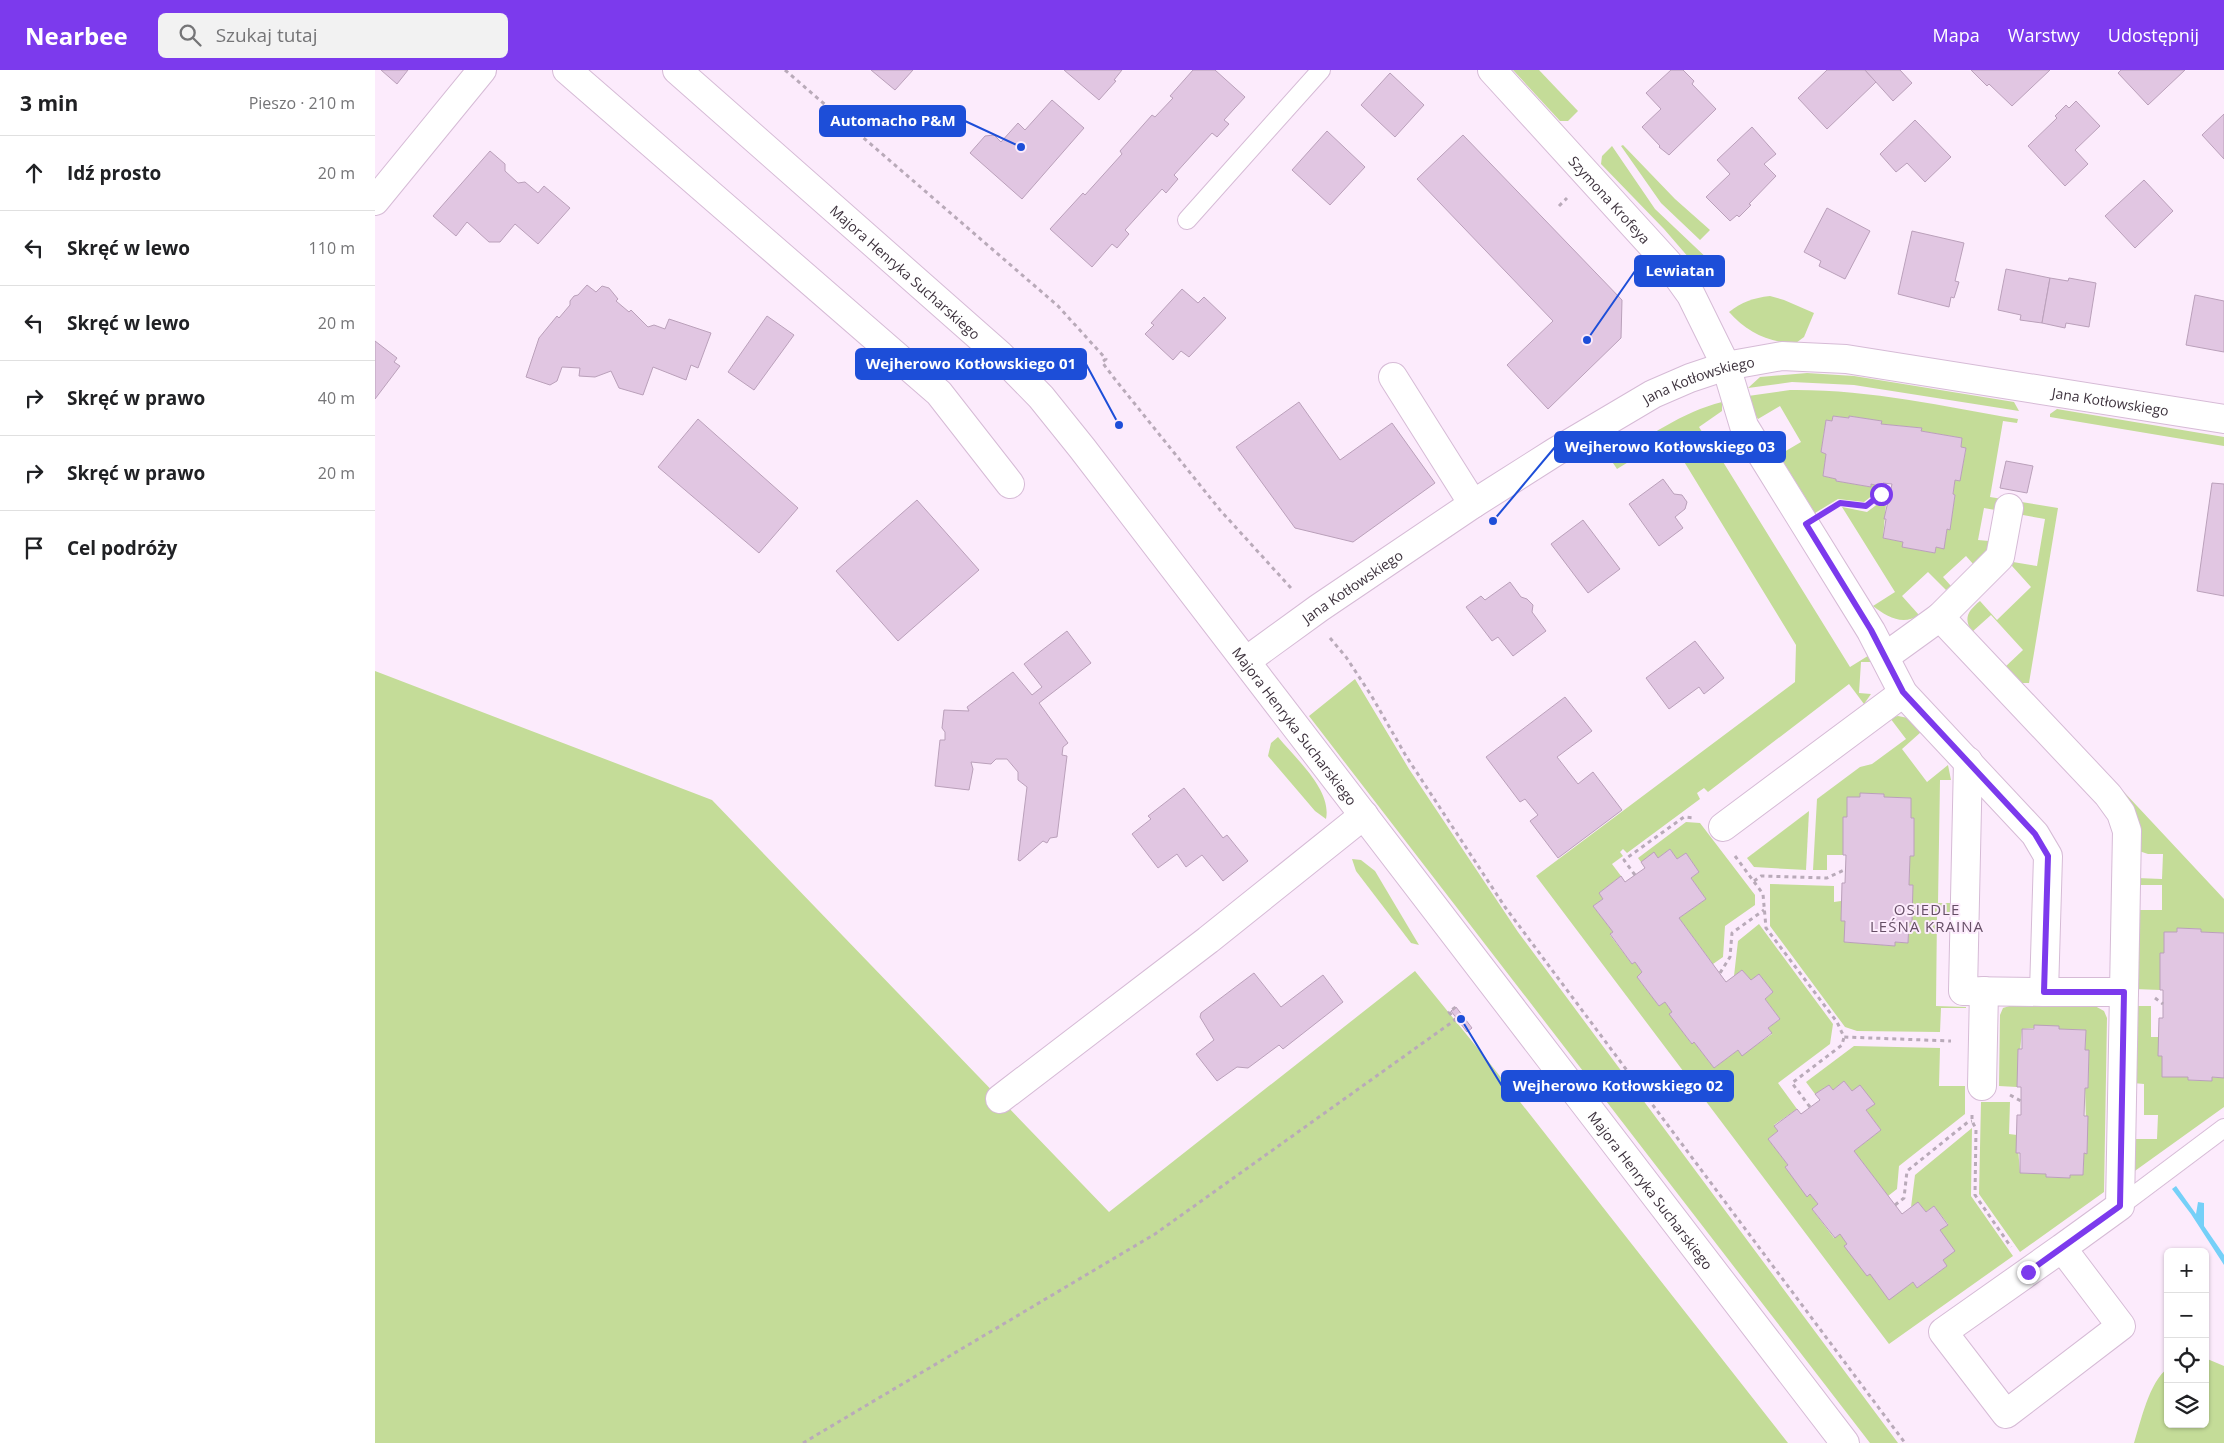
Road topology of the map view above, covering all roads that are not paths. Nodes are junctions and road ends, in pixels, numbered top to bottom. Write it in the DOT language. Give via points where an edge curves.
graph roads {
  1 [pos="482,70"];
  2 [pos="567,70"];
  3 [pos="677,70"];
  4 [pos="1321,70"];
  5 [pos="1492,70"];
  6 [pos="375,201"];
  7 [pos="1187,220"];
  8 [pos="1726,366"];
  9 [pos="1393,377"];
  10 [pos="2224,419"];
  11 [pos="1010,484"];
  12 [pos="1473,504"];
  13 [pos="2009,508"];
  14 [pos="1940,617"];
  15 [pos="1886,656"];
  16 [pos="1245,661"];
  17 [pos="1903,692"];
  18 [pos="1968,761"];
  19 [pos="1364,816"];
  20 [pos="1711,823"];
  21 [pos="1983,991"];
  22 [pos="2044,992"];
  23 [pos="2124,992"];
  24 [pos="1991,1090"];
  25 [pos="1001,1099"];
  26 [pos="2224,1128"];
  27 [pos="2120,1206"];
  28 [pos="2062,1248"];
  29 [pos="1845,1443"];
  1 -- 6 [label="street"];
  2 -- 11 [label="street" via="939,393"];
  3 -- 16 [label="street, Majora Henryka Sucharskiego" via="1000,354 1047,404"];
  4 -- 7 [label="lane"];
  5 -- 8 [label="street, Szymona Krofeya" via="1668,264 1691,295"];
  8 -- 10 [label="street, Jana Kotłowskiego" via="1782,356 1847,358"];
  8 -- 12 [label="street, Jana Kotłowskiego" via="1690,378 1634,404"];
  8 -- 15 [label="street, Szymona Krofeya" via="1744,426"];
  9 -- 12 [label="street"];
  12 -- 16 [label="street, Jana Kotłowskiego"];
  13 -- 14 [label="street" via="2000,556"];
  14 -- 15 [label="street"];
  14 -- 23 [label="street" via="2108,795 2121,813 2127,831"];
  15 -- 17 [label="street, Szymona Krofeya"];
  16 -- 19 [label="street, Majora Henryka Sucharskiego"];
  17 -- 18 [label="street, Szymona Krofeya"];
  17 -- 20 [label="street"];
  18 -- 21 [label="street" via="1963,991"];
  18 -- 22 [label="street, Szymona Krofeya" via="2035,834 2048,856"];
  19 -- 25 [label="street"];
  19 -- 29 [label="street, Majora Henryka Sucharskiego"];
  21 -- 22 [label="street"];
  21 -- 24 [label="street"];
  22 -- 23 [label="street"];
  23 -- 27 [label="street"];
  26 -- 27 [label="lane"];
  27 -- 28 [label="street"];
  28 -- 28 [label="street" via="1943,1332 2006,1414 2121,1326"];
}
